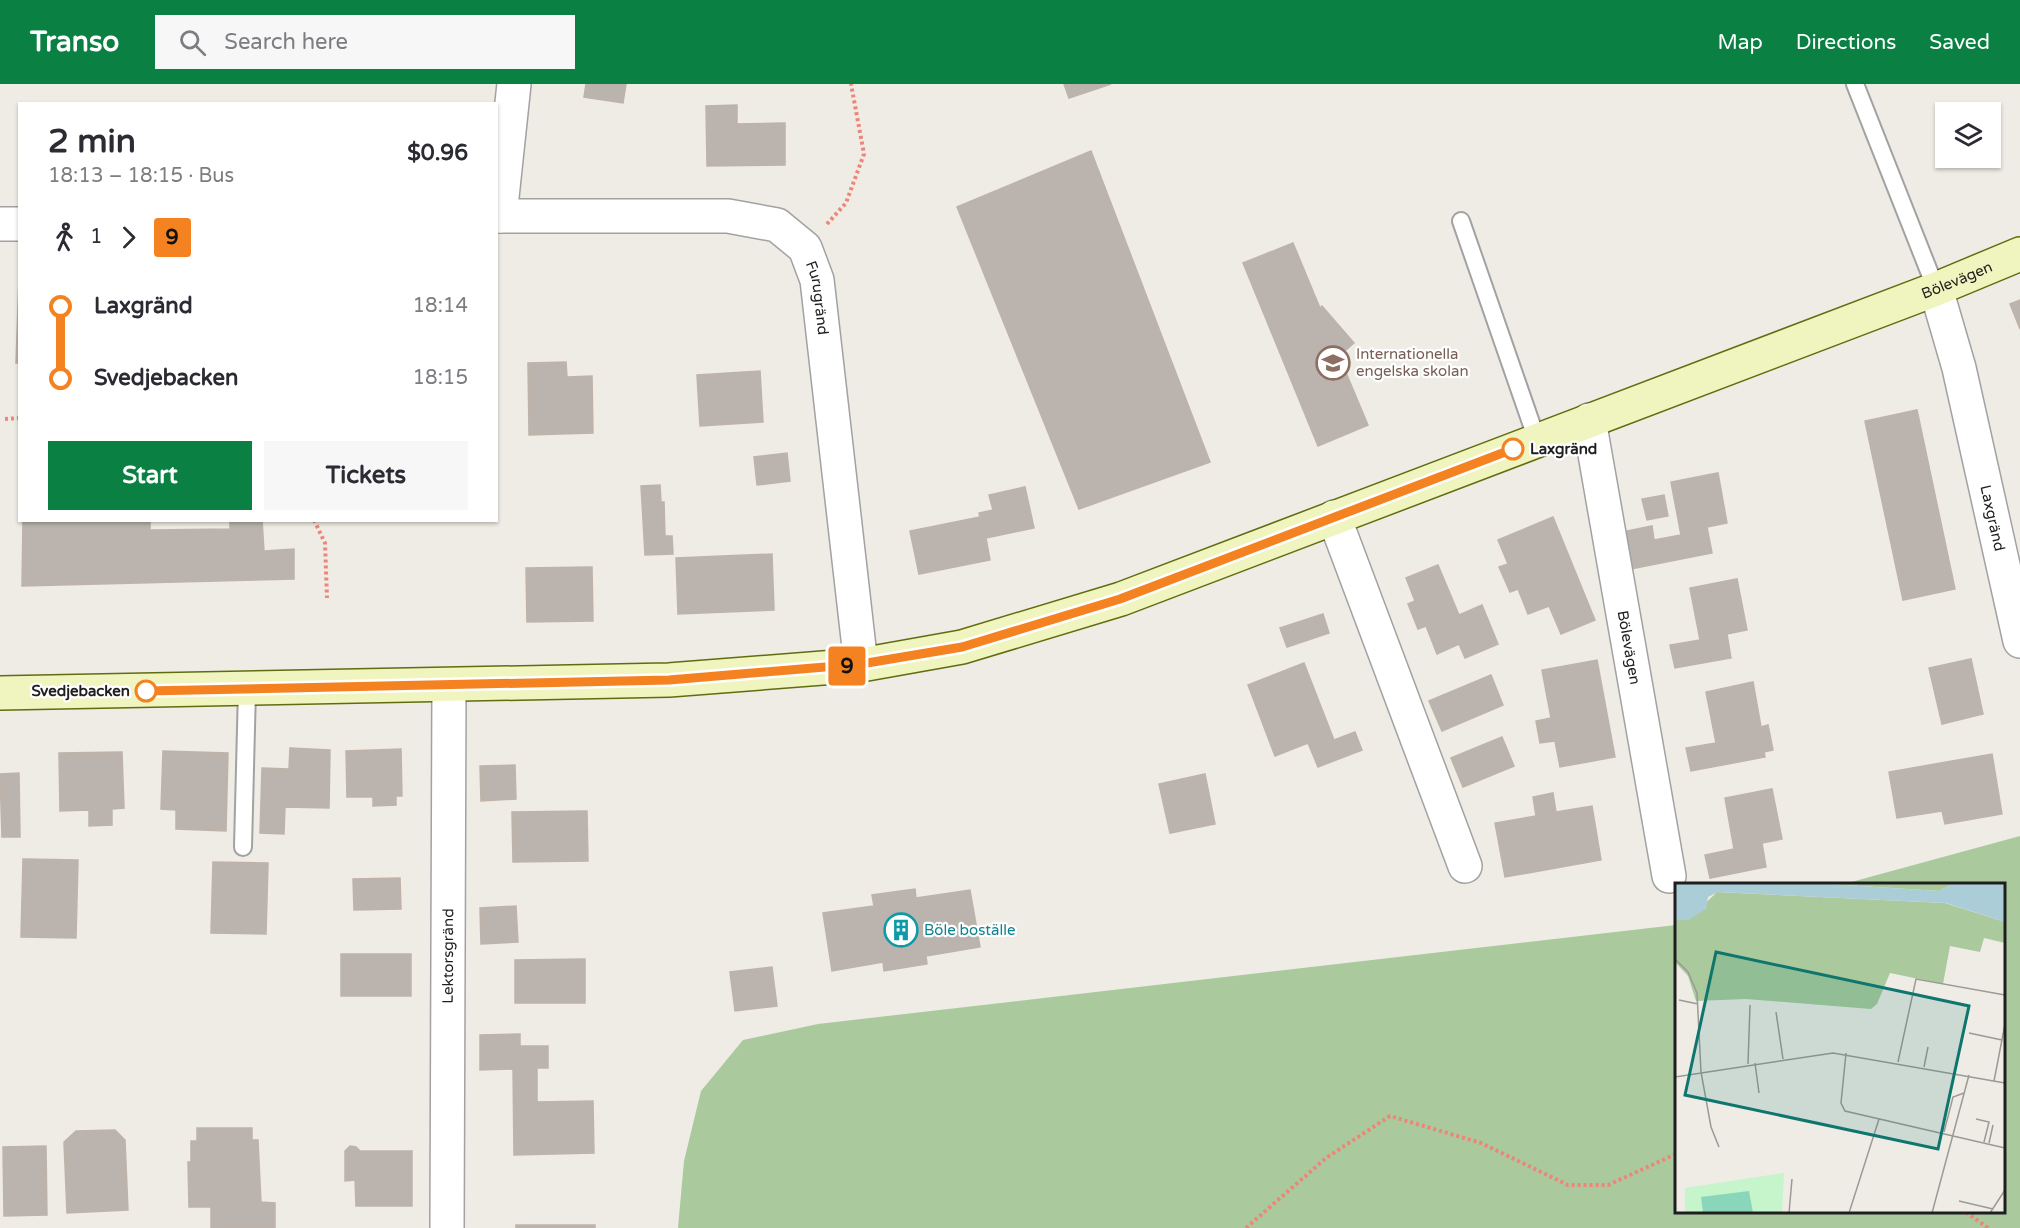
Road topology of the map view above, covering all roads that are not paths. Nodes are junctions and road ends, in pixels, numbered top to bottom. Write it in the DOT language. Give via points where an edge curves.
graph roads {
  1 [pos="514,84"];
  2 [pos="1855,84"];
  3 [pos="498,216"];
  4 [pos="1461,221"];
  5 [pos="0,224"];
  6 [pos="18,224"];
  7 [pos="2020,254"];
  8 [pos="1936,289"];
  9 [pos="1589,420"];
  10 [pos="1537,440"];
  11 [pos="1334,517"];
  12 [pos="2020,641"];
  13 [pos="861,664"];
  14 [pos="449,686"];
  15 [pos="246,689"];
  16 [pos="0,693"];
  17 [pos="243,847"];
  18 [pos="1465,866"];
  19 [pos="1669,876"];
  20 [pos="447,1228"];
  1 -- 3 [label="street"];
  2 -- 8 [label="lane"];
  3 -- 13 [label="street, Furugränd" via="728,216 777,225 804,248 817,280"];
  4 -- 10 [label="lane"];
  5 -- 6 [label="street"];
  7 -- 8 [label="street, Bölevägen"];
  8 -- 9 [label="street, Bölevägen"];
  8 -- 12 [label="street, Laxgränd" via="1959,368"];
  9 -- 10 [label="street, Bölevägen"];
  9 -- 19 [label="street, Bölevägen"];
  10 -- 11 [label="street, Bölevägen"];
  11 -- 13 [label="street, Bölevägen" via="1120,599 962,647"];
  11 -- 18 [label="street"];
  13 -- 14 [label="street, Bölevägen" via="669,680"];
  14 -- 15 [label="street, Bölevägen"];
  14 -- 20 [label="street, Lektorsgränd"];
  15 -- 16 [label="street, Bölevägen"];
  15 -- 17 [label="lane"];
}
